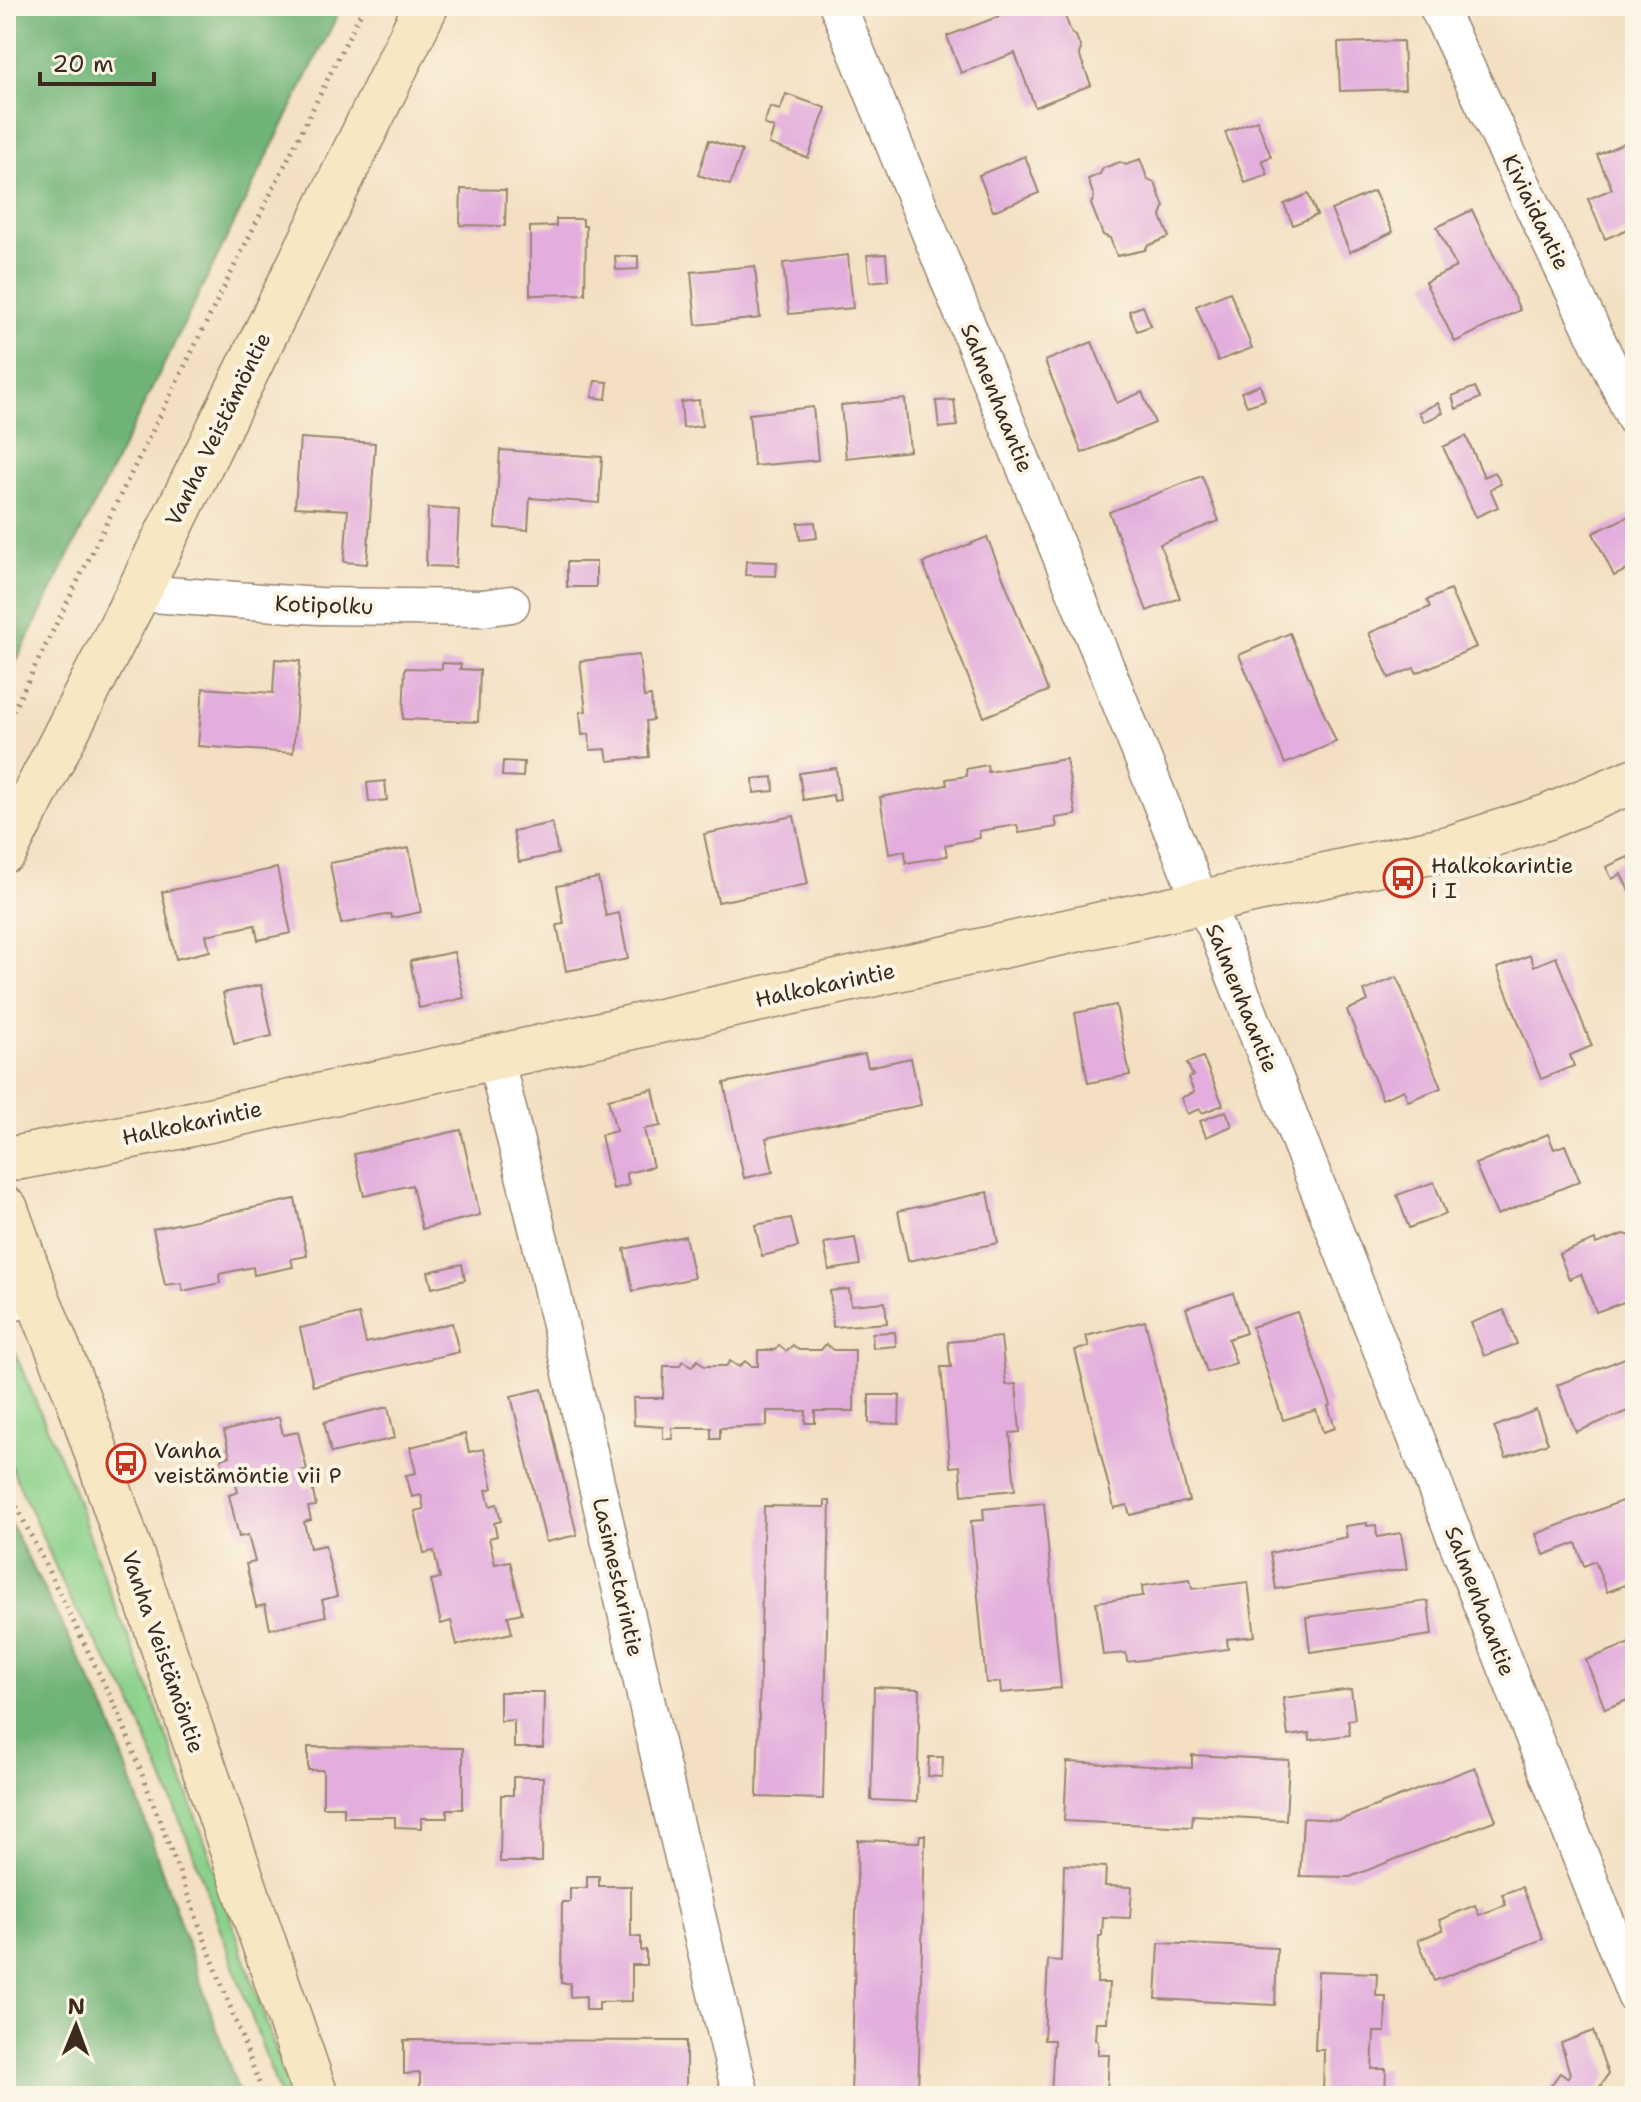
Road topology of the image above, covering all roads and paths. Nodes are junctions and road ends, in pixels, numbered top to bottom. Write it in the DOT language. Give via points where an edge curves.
graph roads {
  1 [pos="364,6"];
  2 [pos="426,6"];
  3 [pos="838,6"];
  4 [pos="1437,6"];
  5 [pos="1635,419"];
  6 [pos="138,593"];
  7 [pos="511,604"];
  8 [pos="6,725"];
  9 [pos="1635,780"];
  10 [pos="6,850"];
  11 [pos="1201,902"];
  12 [pos="495,1057"];
  13 [pos="6,1160"];
  14 [pos="6,1209"];
  15 [pos="22,1301"];
  16 [pos="6,1485"];
  17 [pos="1635,1995"];
  18 [pos="264,2096"];
  19 [pos="316,2096"];
  20 [pos="741,2096"];
  1 -- 8 [label="path"];
  2 -- 6 [label="street, Vanha Veistämöntie"];
  3 -- 11 [label="street, Salmenhaantie"];
  4 -- 5 [label="street, Kiviaidantie"];
  6 -- 7 [label="street, Kotipolku" via="319,606"];
  6 -- 10 [label="street, Vanha Veistämöntie"];
  9 -- 11 [label="street, Halkokarintie" via="1547,817 1453,847"];
  11 -- 12 [label="street, Halkokarintie"];
  11 -- 17 [label="street, Salmenhaantie" via="1215,926"];
  12 -- 13 [label="street, Halkokarintie"];
  12 -- 20 [label="street, Lasimestarintie"];
  14 -- 15 [label="street, Vanha Veistämöntie"];
  15 -- 19 [label="street, Vanha Veistämöntie" via="78,1398"];
  16 -- 18 [label="path" via="120,1716"];
}
